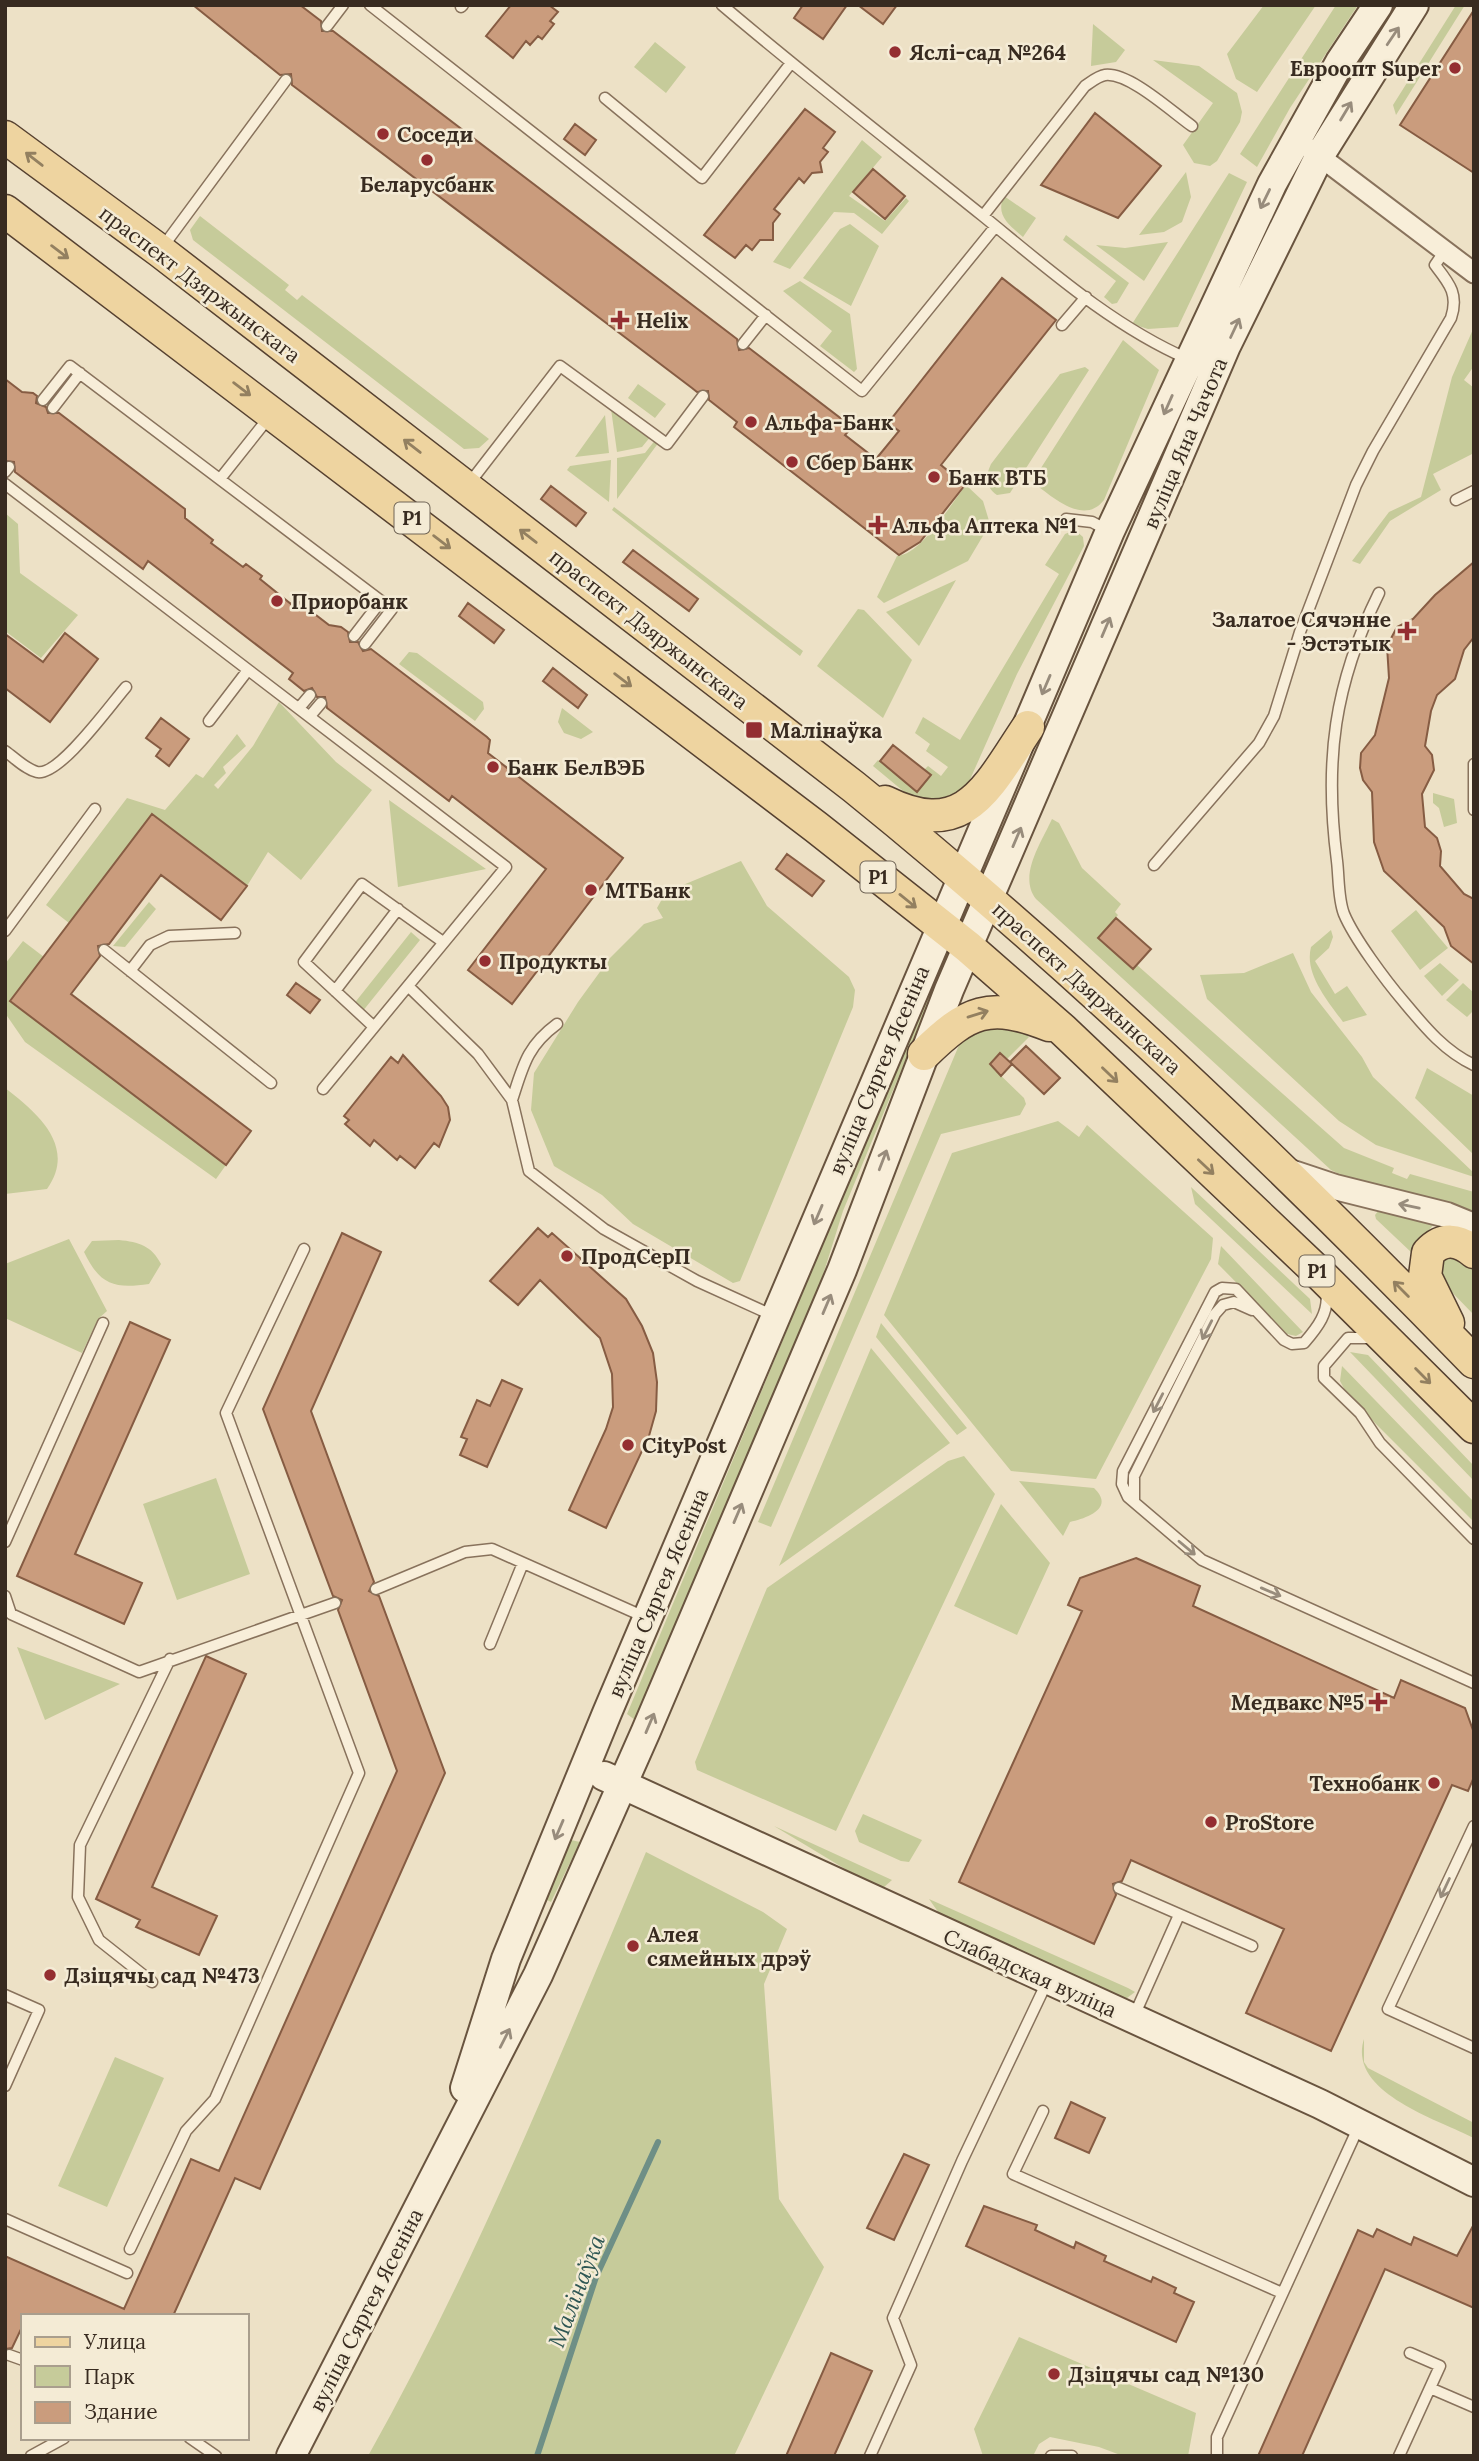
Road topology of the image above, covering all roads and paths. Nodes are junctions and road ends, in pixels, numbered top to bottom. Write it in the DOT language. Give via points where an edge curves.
graph roads {
  1 [pos="343,5"];
  2 [pos="370,5"];
  3 [pos="722,5"];
  4 [pos="1378,5"];
  5 [pos="1414,5"];
  6 [pos="327,26"];
  7 [pos="791,63"];
  8 [pos="286,80"];
  9 [pos="605,99"];
  10 [pos="1192,126"];
  11 [pos="5,137"];
  12 [pos="1296,138"];
  13 [pos="1320,155"];
  14 [pos="5,211"];
  15 [pos="983,216"];
  16 [pos="995,227"];
  17 [pos="160,251"];
  18 [pos="1444,252"];
  19 [pos="1474,273"];
  20 [pos="1086,296"];
  21 [pos="766,315"];
  22 [pos="1062,325"];
  23 [pos="743,344"];
  24 [pos="1188,359"];
  25 [pos="80,373"];
  26 [pos="703,396"];
  27 [pos="43,400"];
  28 [pos="53,408"];
  29 [pos="273,412"];
  30 [pos="220,479"];
  31 [pos="5,484"];
  32 [pos="466,488"];
  33 [pos="1474,491"];
  34 [pos="1456,500"];
  35 [pos="1066,519"];
  36 [pos="1110,531"];
  37 [pos="1379,593"];
  38 [pos="381,600"];
  39 [pos="354,636"];
  40 [pos="365,644"];
  41 [pos="248,670"];
  42 [pos="126,687"];
  43 [pos="310,695"];
  44 [pos="321,703"];
  45 [pos="299,708"];
  46 [pos="310,716"];
  47 [pos="209,722"];
  48 [pos="1028,727"];
  49 [pos="5,751"];
  50 [pos="1474,764"];
  51 [pos="854,787"];
  52 [pos="95,809"];
  53 [pos="1474,810"];
  54 [pos="1154,865"];
  55 [pos="962,874"];
  56 [pos="990,900"];
  57 [pos="398,909"];
  58 [pos="940,926"];
  59 [pos="5,931"];
  60 [pos="235,933"];
  61 [pos="443,942"];
  62 [pos="968,947"];
  63 [pos="104,950"];
  64 [pos="130,971"];
  65 [pos="408,986"];
  66 [pos="335,991"];
  67 [pos="557,1024"];
  68 [pos="373,1026"];
  69 [pos="1063,1030"];
  70 [pos="924,1054"];
  71 [pos="1474,1065"];
  72 [pos="271,1083"];
  73 [pos="323,1089"];
  74 [pos="512,1100"];
  75 [pos="1279,1168"];
  76 [pos="1474,1226"];
  77 [pos="304,1249"];
  78 [pos="1474,1252"];
  79 [pos="1320,1274"];
  80 [pos="1258,1314"];
  81 [pos="775,1317"];
  82 [pos="103,1323"];
  83 [pos="1390,1342"];
  84 [pos="1470,1358"];
  85 [pos="1474,1427"];
  86 [pos="1133,1502"];
  87 [pos="1474,1539"];
  88 [pos="5,1542"];
  89 [pos="523,1563"];
  90 [pos="376,1589"];
  91 [pos="5,1596"];
  92 [pos="335,1603"];
  93 [pos="301,1614"];
  94 [pos="647,1618"];
  95 [pos="490,1644"];
  96 [pos="170,1659"];
  97 [pos="1474,1683"];
  98 [pos="585,1768"];
  99 [pos="621,1785"];
  100 [pos="1474,1826"];
  101 [pos="1119,1888"];
  102 [pos="1180,1915"];
  103 [pos="1252,1946"];
  104 [pos="152,1982"];
  105 [pos="1047,1982"];
  106 [pos="5,1995"];
  107 [pos="1133,2020"];
  108 [pos="1474,2049"];
  109 [pos="5,2087"];
  110 [pos="1043,2111"];
  111 [pos="1361,2123"];
  112 [pos="440,2164"];
  113 [pos="1474,2182"];
  114 [pos="5,2219"];
  115 [pos="131,2249"];
  116 [pos="127,2273"];
  117 [pos="1283,2293"];
  118 [pos="1410,2353"];
  119 [pos="9,2355"];
  120 [pos="21,2359"];
  121 [pos="1430,2388"];
  122 [pos="1474,2407"];
  123 [pos="60,2440"];
  124 [pos="193,2440"];
  125 [pos="31,2456"];
  126 [pos="216,2456"];
  127 [pos="291,2456"];
  128 [pos="870,2456"];
  129 [pos="1051,2456"];
  130 [pos="1072,2456"];
  131 [pos="1217,2456"];
  132 [pos="1399,2456"];
  1 -- 6 [label="lane"];
  2 -- 21 [label="lane"];
  3 -- 7 [label="lane"];
  4 -- 12 [label="main road, вуліца Яна Чачота"];
  13 -- 5 [label="main road, вуліца Яна Чачота, one-way"];
  7 -- 9 [label="lane" via="702,178"];
  7 -- 15 [label="lane"];
  8 -- 17 [label="lane"];
  10 -- 15 [label="lane" via="1133,83 1106,75 1096,78"];
  17 -- 11 [label="main road, праспект Дзяржынскага / Р1, one-way"];
  12 -- 13 [label="street"];
  12 -- 24 [label="main road, вуліца Яна Чачота, one-way"];
  13 -- 18 [label="street"];
  56 -- 13 [label="main road, вуліца Яна Чачота, one-way" via="1226,346"];
  14 -- 29 [label="main road, Р1, one-way"];
  15 -- 16 [label="lane"];
  16 -- 20 [label="lane"];
  16 -- 21 [label="lane" via="862,391"];
  32 -- 17 [label="main road, праспект Дзяржынскага / Р1, one-way"];
  18 -- 19 [label="street"];
  18 -- 54 [label="lane" via="1435,265 1453,289 1451,318 1356,485 1300,632 1274,716 1259,743"];
  20 -- 22 [label="lane"];
  20 -- 24 [label="lane" via="1154,344"];
  21 -- 23 [label="lane"];
  24 -- 36 [label="main road, вуліца Яна Чачота, one-way"];
  25 -- 27 [label="lane" via="70,366"];
  25 -- 28 [label="lane"];
  25 -- 30 [label="lane"];
  26 -- 32 [label="lane" via="667,444 561,366"];
  29 -- 30 [label="lane"];
  29 -- 58 [label="main road, Р1, one-way"];
  30 -- 38 [label="lane"];
  31 -- 41 [label="lane"];
  51 -- 32 [label="main road, праспект Дзяржынскага / Р1, one-way"];
  33 -- 34 [label="lane"];
  35 -- 36 [label="lane" via="1092,522"];
  36 -- 48 [label="main road, вуліца Яна Чачота, one-way"];
  37 -- 71 [label="lane" via="1357,637 1340,693 1334,736 1333,833 1344,913 1386,980 1413,1012 1444,1047"];
  38 -- 39 [label="lane"];
  38 -- 40 [label="lane" via="392,609"];
  41 -- 45 [label="lane"];
  41 -- 47 [label="lane"];
  42 -- 49 [label="lane" via="74,749 50,770 39,772"];
  43 -- 45 [label="lane"];
  44 -- 46 [label="lane"];
  45 -- 46 [label="lane"];
  46 -- 61 [label="lane" via="506,867"];
  48 -- 51 [label="main road" via="984,792 966,808 925,817"];
  48 -- 55 [label="main road, вуліца Яна Чачота"];
  50 -- 53 [label="lane"];
  51 -- 55 [label="main road, праспект Дзяржынскага / Р1"];
  52 -- 59 [label="lane"];
  55 -- 56 [label="main road, праспект Дзяржынскага / Р1"];
  55 -- 58 [label="main road, вуліца Сяргея Ясеніна"];
  56 -- 62 [label="main road, вуліца Сяргея Ясеніна"];
  56 -- 75 [label="main road, праспект Дзяржынскага / Р1"];
  57 -- 61 [label="lane"];
  57 -- 66 [label="lane"];
  57 -- 66 [label="lane" via="362,884 304,961"];
  58 -- 62 [label="main road, Р1"];
  58 -- 81 [label="main road, вуліца Сяргея Ясеніна, one-way"];
  60 -- 64 [label="lane" via="169,936 150,945"];
  61 -- 65 [label="lane"];
  62 -- 69 [label="main road, Р1"];
  62 -- 70 [label="main road, вуліца Сяргея Ясеніна"];
  63 -- 64 [label="lane"];
  64 -- 72 [label="lane"];
  65 -- 68 [label="lane"];
  65 -- 74 [label="lane" via="478,1054"];
  66 -- 68 [label="lane"];
  67 -- 74 [label="lane" via="539,1037 529,1052"];
  68 -- 73 [label="lane"];
  70 -- 69 [label="main road, one-way" via="952,1027 989,1011 1019,1014"];
  69 -- 79 [label="main road, Р1, one-way"];
  99 -- 70 [label="main road, вуліца Сяргея Ясеніна, one-way" via="842,1270"];
  74 -- 81 [label="lane" via="529,1171 604,1229 705,1286"];
  76 -- 75 [label="street, one-way"];
  84 -- 75 [label="main road, праспект Дзяржынскага / Р1, one-way"];
  77 -- 93 [label="lane" via="226,1413"];
  78 -- 84 [label="main road" via="1451,1240 1442,1241 1429,1253 1425,1276"];
  79 -- 80 [label="lane" via="1327,1295 1326,1311 1304,1343 1284,1340"];
  79 -- 83 [label="main road, Р1"];
  80 -- 86 [label="lane, one-way" via="1234,1302 1215,1314 1134,1476"];
  80 -- 86 [label="lane, one-way" via="1236,1289 1215,1292 1123,1471 1122,1484"];
  81 -- 94 [label="main road, вуліца Сяргея Ясеніна"];
  82 -- 88 [label="lane"];
  83 -- 85 [label="main road, Р1, one-way"];
  83 -- 87 [label="lane" via="1365,1336 1348,1338 1323,1373 1329,1386 1360,1413 1380,1443"];
  86 -- 97 [label="lane, one-way" via="1202,1560"];
  89 -- 90 [label="lane" via="492,1549 477,1549"];
  89 -- 94 [label="lane"];
  89 -- 95 [label="lane"];
  91 -- 96 [label="lane" via="11,1614 139,1672"];
  92 -- 93 [label="lane"];
  93 -- 96 [label="lane"];
  93 -- 115 [label="lane" via="359,1773 215,2099 186,2132"];
  94 -- 98 [label="main road, вуліца Сяргея Ясеніна"];
  96 -- 104 [label="lane" via="80,1845 78,1897 99,1940"];
  98 -- 99 [label="main road, Слабадская вуліца"];
  98 -- 112 [label="main road, вуліца Сяргея Ясеніна, one-way" via="506,1959"];
  99 -- 105 [label="main road, Слабадская вуліца"];
  112 -- 99 [label="main road, вуліца Сяргея Ясеніна, one-way" via="538,1975"];
  100 -- 108 [label="lane, one-way" via="1388,2009"];
  101 -- 102 [label="lane"];
  102 -- 103 [label="lane"];
  102 -- 107 [label="lane"];
  105 -- 107 [label="main road, Слабадская вуліца"];
  105 -- 128 [label="lane" via="893,2318 911,2365"];
  106 -- 109 [label="lane" via="39,2010"];
  107 -- 111 [label="main road, Слабадская вуліца"];
  110 -- 117 [label="lane" via="1013,2174"];
  111 -- 113 [label="main road, Слабадская вуліца"];
  111 -- 117 [label="lane"];
  112 -- 127 [label="main road, вуліца Сяргея Ясеніна"];
  114 -- 116 [label="lane"];
  117 -- 131 [label="lane" via="1217,2437"];
  118 -- 121 [label="lane" via="1440,2365"];
  119 -- 120 [label="lane"];
  121 -- 122 [label="lane"];
  121 -- 132 [label="lane"];
  123 -- 125 [label="lane"];
  124 -- 126 [label="lane"];
  129 -- 130 [label="lane"];
}
